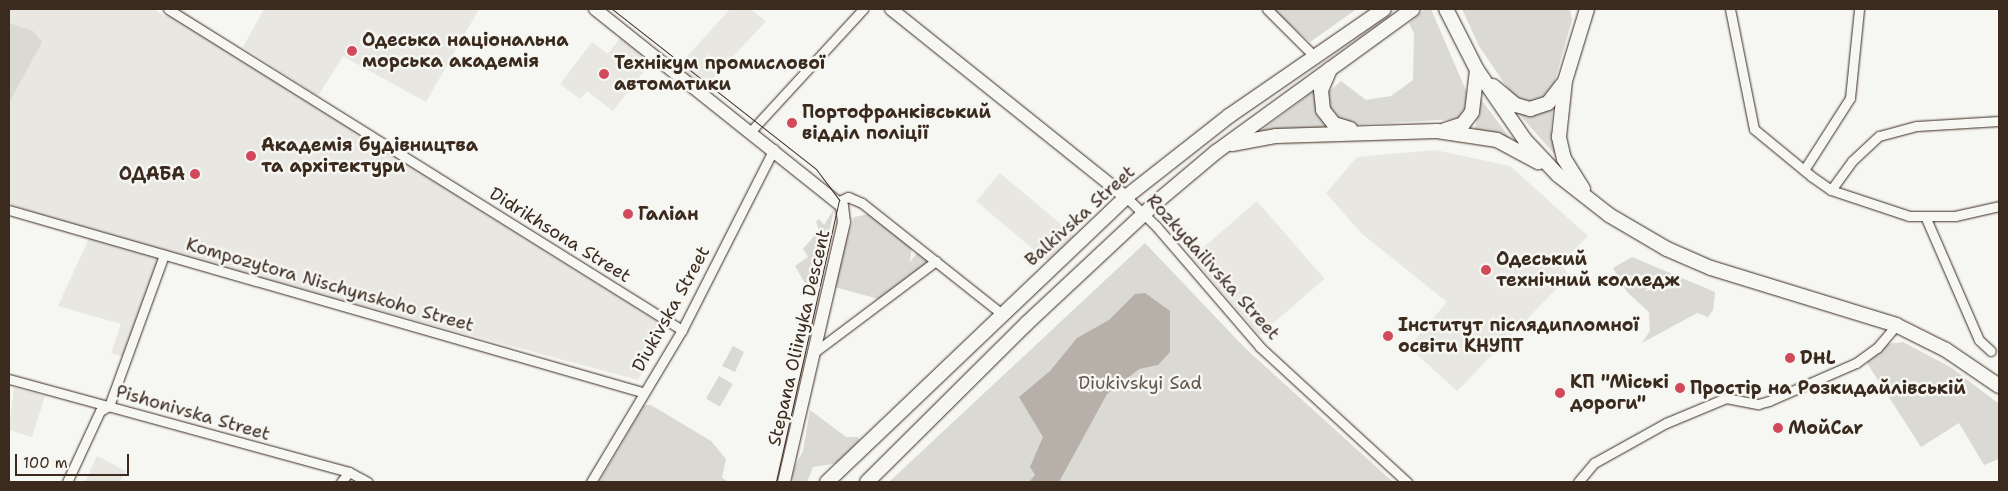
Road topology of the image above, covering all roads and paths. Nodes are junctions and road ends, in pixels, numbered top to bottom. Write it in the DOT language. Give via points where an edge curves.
graph roads {
  1 [pos="168,9"];
  2 [pos="595,9"];
  3 [pos="863,9"];
  4 [pos="891,9"];
  5 [pos="1266,9"];
  6 [pos="1384,9"];
  7 [pos="1412,9"];
  8 [pos="1575,9"];
  9 [pos="1587,9"];
  10 [pos="1730,9"];
  11 [pos="1859,9"];
  12 [pos="1446,10"];
  13 [pos="1577,32"];
  14 [pos="1314,56"];
  15 [pos="1331,68"];
  16 [pos="1476,69"];
  17 [pos="1565,81"];
  18 [pos="1999,121"];
  19 [pos="751,131"];
  20 [pos="1437,131"];
  21 [pos="1363,132"];
  22 [pos="1226,145"];
  23 [pos="774,149"];
  24 [pos="1804,170"];
  25 [pos="1558,175"];
  26 [pos="1831,190"];
  27 [pos="1126,197"];
  28 [pos="839,202"];
  29 [pos="1596,205"];
  30 [pos="1999,206"];
  31 [pos="9,210"];
  32 [pos="1144,214"];
  33 [pos="1925,216"];
  34 [pos="164,255"];
  35 [pos="936,261"];
  36 [pos="1001,314"];
  37 [pos="1896,325"];
  38 [pos="682,330"];
  39 [pos="1990,351"];
  40 [pos="812,354"];
  41 [pos="9,379"];
  42 [pos="1999,386"];
  43 [pos="642,392"];
  44 [pos="109,406"];
  45 [pos="349,472"];
  46 [pos="68,482"];
  47 [pos="340,482"];
  48 [pos="368,482"];
  49 [pos="591,482"];
  50 [pos="784,482"];
  51 [pos="827,482"];
  52 [pos="867,482"];
  53 [pos="1407,482"];
  54 [pos="1578,482"];
  1 -- 38 [label="street, Didrikhsona Street"];
  2 -- 19 [label="street"];
  3 -- 19 [label="street"];
  4 -- 27 [label="street, Rozkydailivska Street"];
  5 -- 14 [label="street"];
  6 -- 14 [label="main road, Balkivska Street"];
  7 -- 15 [label="main road"];
  8 -- 13 [label="main road"];
  9 -- 13 [label="main road"];
  10 -- 24 [label="street" via="1754,129"];
  11 -- 24 [label="street" via="1850,98"];
  12 -- 16 [label="main road"];
  13 -- 17 [label="main road"];
  14 -- 27 [label="main road, Balkivska Street"];
  15 -- 21 [label="main road" via="1320,95 1325,116 1334,124"];
  15 -- 22 [label="main road"];
  16 -- 17 [label="main road" via="1509,100 1530,109 1548,103"];
  16 -- 20 [label="main road" via="1469,117 1457,128"];
  16 -- 25 [label="main road" via="1519,132"];
  17 -- 29 [label="main road" via="1560,147 1570,170"];
  18 -- 26 [label="street" via="1917,126 1879,136 1852,161"];
  19 -- 23 [label="street"];
  20 -- 21 [label="main road"];
  20 -- 25 [label="main road" via="1506,142"];
  21 -- 22 [label="main road" via="1276,136"];
  22 -- 32 [label="main road"];
  23 -- 28 [label="street"];
  23 -- 38 [label="street, Diukivska Street"];
  24 -- 26 [label="street"];
  25 -- 29 [label="main road"];
  26 -- 33 [label="street" via="1909,216"];
  27 -- 32 [label="street, Rozkydailivska Street"];
  27 -- 36 [label="main road, Balkivska Street"];
  28 -- 35 [label="street" via="854,197"];
  28 -- 40 [label="street, Stepana Oliinyka Descent" via="844,222"];
  29 -- 37 [label="main road" via="1690,260"];
  30 -- 33 [label="street" via="1955,216"];
  31 -- 34 [label="street, Kompozytora Nischynskoho Street"];
  32 -- 52 [label="main road"];
  32 -- 53 [label="street, Rozkydailivska Street" via="1260,347"];
  33 -- 39 [label="street" via="1980,340"];
  34 -- 43 [label="street, Kompozytora Nischynskoho Street"];
  34 -- 44 [label="street"];
  35 -- 36 [label="street"];
  35 -- 40 [label="street"];
  36 -- 51 [label="main road, Balkivska Street"];
  37 -- 42 [label="main road" via="1946,350"];
  37 -- 54 [label="street" via="1863,359 1769,401 1758,404 1726,398 1666,423 1594,463"];
  38 -- 43 [label="street, Diukivska Street"];
  40 -- 50 [label="street, Stepana Oliinyka Descent"];
  41 -- 44 [label="street, Pishonivska Street"];
  43 -- 49 [label="street, Diukivska Street"];
  44 -- 45 [label="street, Pishonivska Street"];
  44 -- 46 [label="street" via="100,411"];
  45 -- 47 [label="street"];
  45 -- 48 [label="street, Pishonivska Street"];
}
